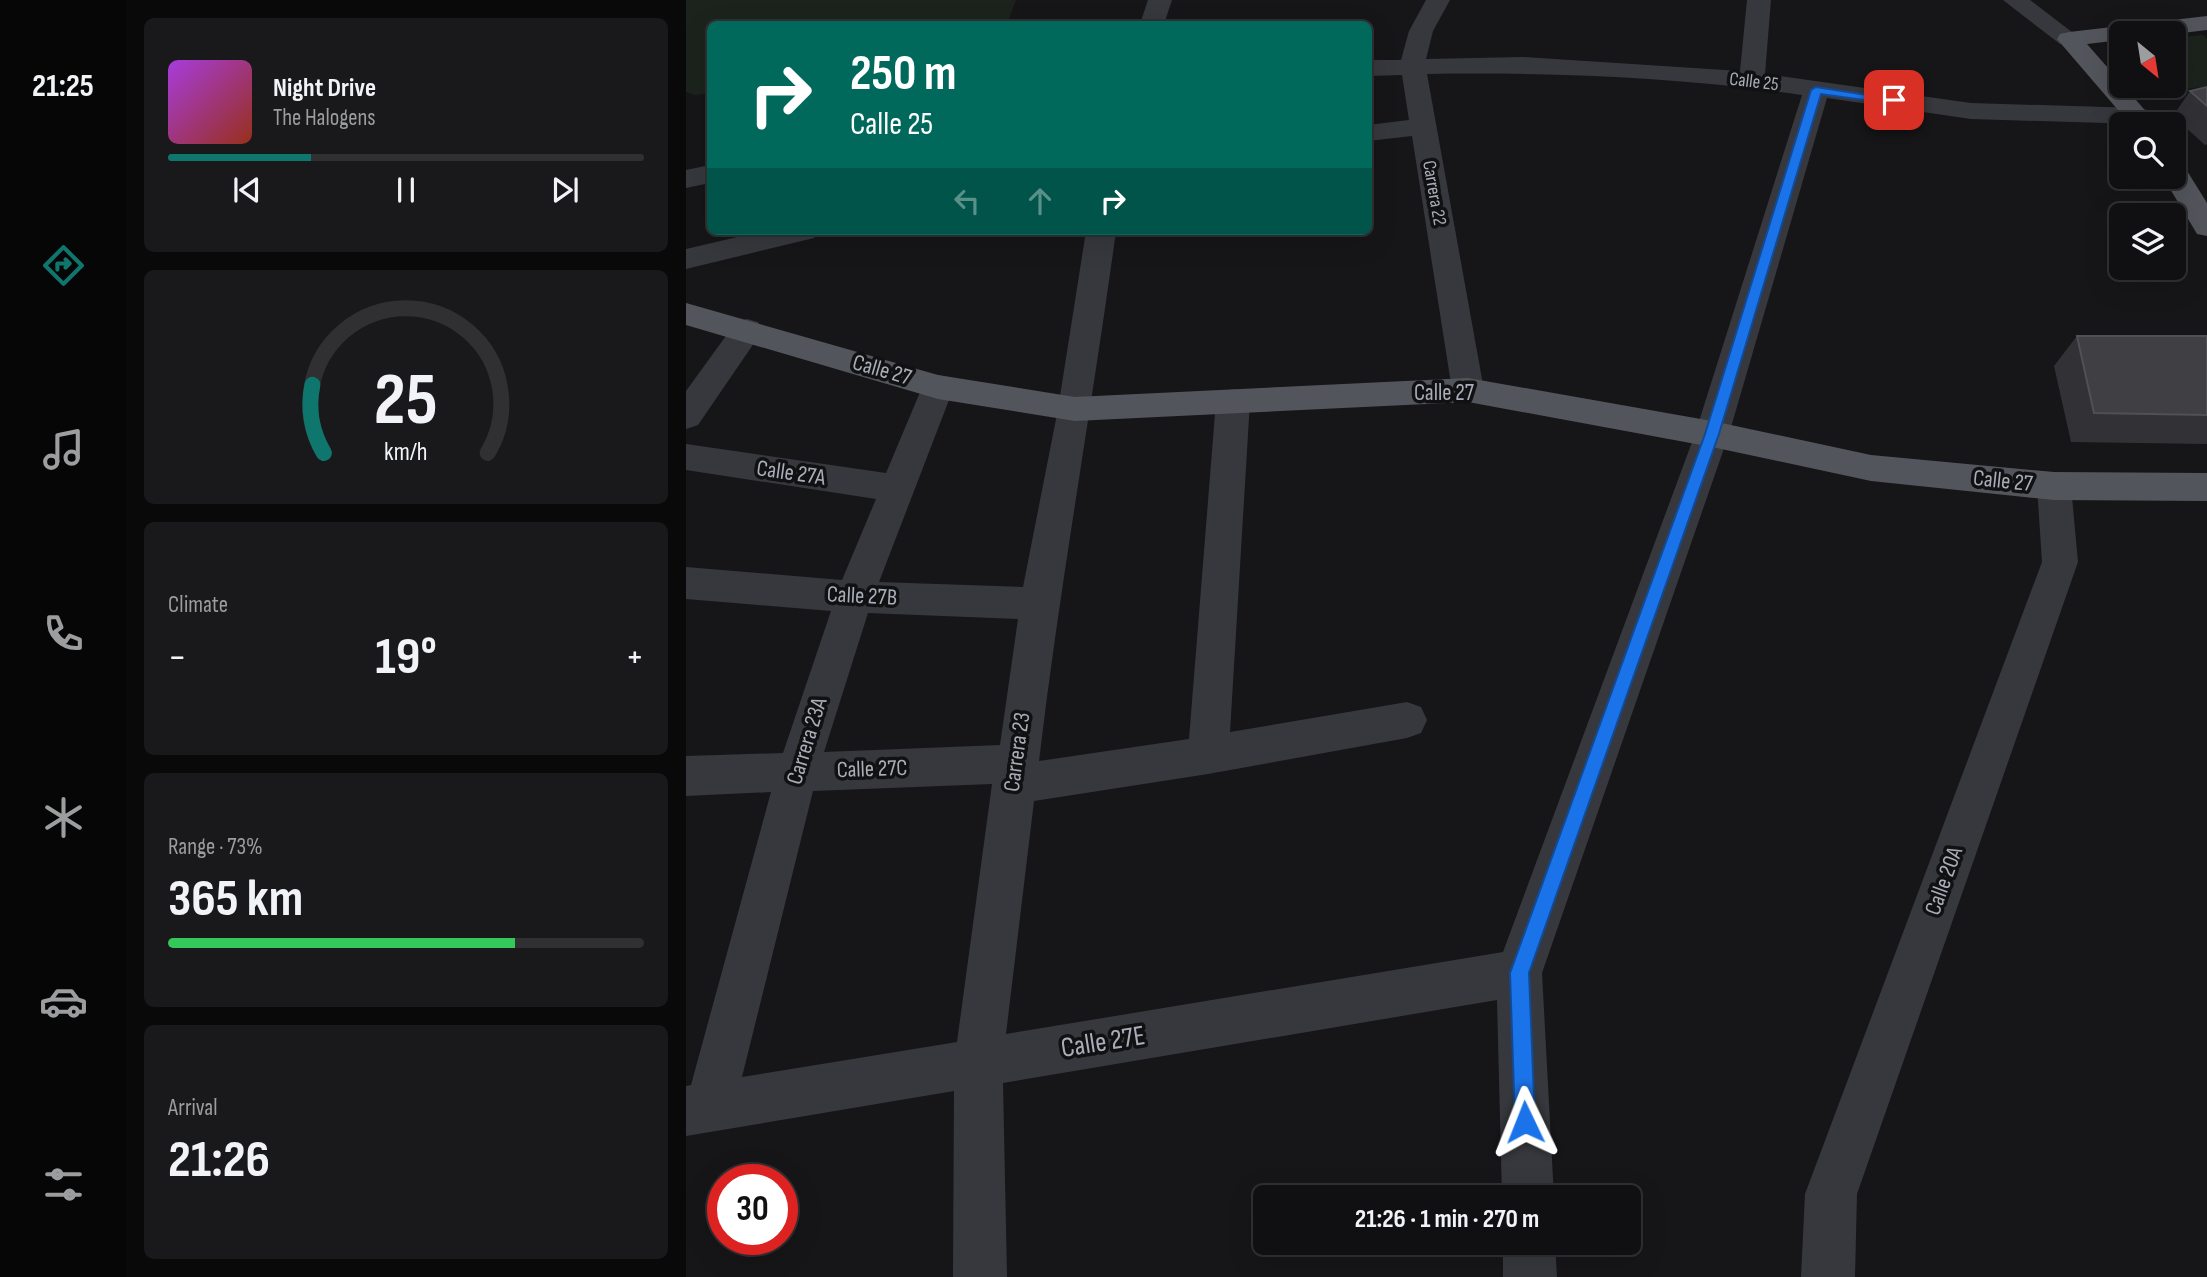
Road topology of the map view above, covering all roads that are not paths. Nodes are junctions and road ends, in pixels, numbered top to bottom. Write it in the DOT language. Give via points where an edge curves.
graph roads {
  1 [pos="1160,0"];
  2 [pos="1438,0"];
  3 [pos="1759,0"];
  4 [pos="2015,0"];
  5 [pos="1153,21"];
  6 [pos="2207,23"];
  7 [pos="2186,25"];
  8 [pos="2109,35"];
  9 [pos="2069,40"];
  10 [pos="2109,47"];
  11 [pos="1413,65"];
  12 [pos="1372,68"];
  13 [pos="2103,76"];
  14 [pos="1752,80"];
  15 [pos="1816,90"];
  16 [pos="2135,112"];
  17 [pos="2109,118"];
  18 [pos="1422,127"];
  19 [pos="1372,133"];
  20 [pos="707,175"];
  21 [pos="686,179"];
  22 [pos="2184,189"];
  23 [pos="2207,227"];
  24 [pos="787,235"];
  25 [pos="1100,235"];
  26 [pos="686,259"];
  27 [pos="686,314"];
  28 [pos="747,330"];
  29 [pos="939,387"];
  30 [pos="1468,390"];
  31 [pos="1233,401"];
  32 [pos="1075,408"];
  33 [pos="686,416"];
  34 [pos="1712,434"];
  35 [pos="686,457"];
  36 [pos="2054,486"];
  37 [pos="2207,487"];
  38 [pos="895,488"];
  39 [pos="687,586"];
  40 [pos="854,597"];
  41 [pos="1039,604"];
  42 [pos="1406,720"];
  43 [pos="1208,755"];
  44 [pos="797,772"];
  45 [pos="1014,774"];
  46 [pos="686,776"];
  47 [pos="1519,973"];
  48 [pos="978,1063"];
  49 [pos="698,1109"];
  50 [pos="1528,1185"];
  51 [pos="1530,1255"];
  52 [pos="980,1277"];
  53 [pos="1531,1277"];
  54 [pos="1828,1277"];
  1 -- 5 [label="street"];
  2 -- 11 [label="street, Carrera 22" via="1416,42"];
  3 -- 14 [label="street"];
  4 -- 9 [label="street"];
  6 -- 7 [label="main road"];
  8 -- 9 [label="main road"];
  9 -- 13 [label="main road"];
  10 -- 13 [label="main road" via="2102,55"];
  11 -- 12 [label="street, Calle 25"];
  11 -- 14 [label="street, Calle 25" via="1523,65"];
  11 -- 18 [label="street, Carrera 22"];
  13 -- 16 [label="main road"];
  14 -- 15 [label="street, Calle 25"];
  15 -- 17 [label="street, Calle 25" via="1971,111"];
  15 -- 34 [label="street"];
  18 -- 19 [label="street"];
  18 -- 30 [label="street, Carrera 22"];
  20 -- 21 [label="street"];
  22 -- 23 [label="main road"];
  24 -- 26 [label="street"];
  25 -- 32 [label="street, Carrera 23"];
  27 -- 28 [label="main road, Calle 27"];
  28 -- 29 [label="main road, Calle 27"];
  28 -- 33 [label="street"];
  29 -- 32 [label="main road, Calle 27"];
  29 -- 38 [label="street, Carrera 23A"];
  30 -- 31 [label="main road, Calle 27"];
  30 -- 34 [label="main road, Calle 27"];
  31 -- 32 [label="main road, Calle 27"];
  31 -- 43 [label="street"];
  32 -- 41 [label="street, Carrera 23"];
  34 -- 36 [label="main road, Calle 27" via="1871,468"];
  34 -- 47 [label="street"];
  35 -- 38 [label="street, Calle 27A"];
  36 -- 37 [label="main road, Calle 27"];
  36 -- 54 [label="street, Calle 20A" via="2060,562 1831,1194"];
  38 -- 40 [label="street, Carrera 23A"];
  39 -- 40 [label="street, Calle 27B"];
  40 -- 41 [label="street, Calle 27B"];
  40 -- 44 [label="street, Carrera 23A"];
  41 -- 45 [label="street, Carrera 23"];
  42 -- 43 [label="street, Calle 27C"];
  43 -- 45 [label="street, Calle 27C"];
  44 -- 45 [label="street, Calle 27C"];
  44 -- 46 [label="street, Calle 27C"];
  44 -- 49 [label="street, Carrera 23A"];
  45 -- 48 [label="street, Carrera 23"];
  47 -- 48 [label="street, Calle 27E"];
  47 -- 50 [label="street"];
  48 -- 49 [label="street, Calle 27E"];
  48 -- 52 [label="street, Carrera 23"];
  51 -- 53 [label="street"];
}
